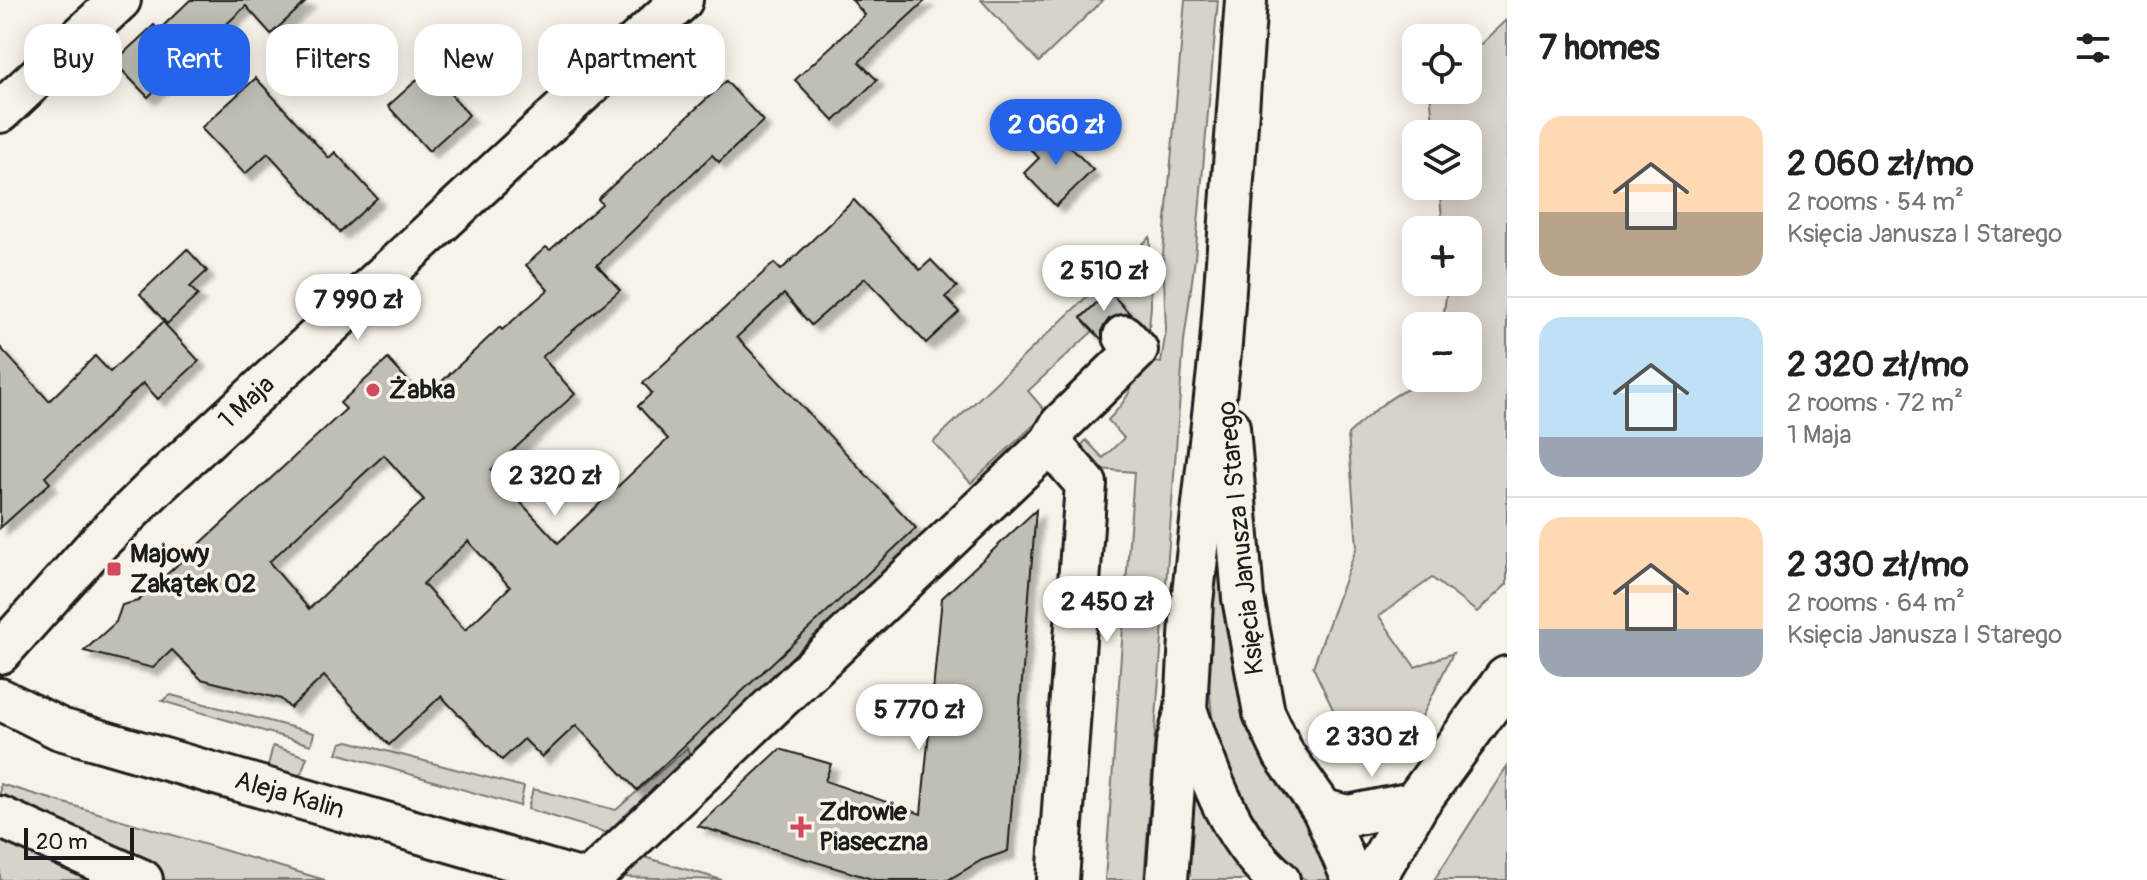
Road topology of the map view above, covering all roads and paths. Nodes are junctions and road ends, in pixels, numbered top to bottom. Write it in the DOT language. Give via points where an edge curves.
graph roads {
  1 [pos="120,0"];
  2 [pos="682,0"];
  3 [pos="1246,0"];
  4 [pos="0,112"];
  5 [pos="1124,336"];
  6 [pos="1221,344"];
  7 [pos="1050,443"];
  8 [pos="0,653"];
  9 [pos="1507,679"];
  10 [pos="0,699"];
  11 [pos="1186,709"];
  12 [pos="1417,802"];
  13 [pos="1323,810"];
  14 [pos="0,817"];
  15 [pos="142,880"];
  16 [pos="586,880"];
  17 [pos="1058,880"];
  18 [pos="1167,880"];
  19 [pos="1279,880"];
  20 [pos="1353,880"];
  21 [pos="1372,880"];
  1 -- 4 [label="street"];
  2 -- 8 [label="street, 1 Maja" via="156,486"];
  3 -- 6 [label="street, Księcia Janusza I Starego"];
  5 -- 7 [label="street" via="1137,350 1061,424"];
  6 -- 11 [label="street, Księcia Janusza I Starego" via="1192,602"];
  6 -- 13 [label="street, Księcia Janusza I Starego" via="1253,671 1264,713 1284,755"];
  7 -- 16 [label="street"];
  7 -- 17 [label="street" via="1086,484"];
  9 -- 12 [label="main road"];
  10 -- 16 [label="street, Aleja Kalin" via="60,729"];
  11 -- 18 [label="street, Księcia Janusza I Starego" via="1177,743"];
  11 -- 19 [label="street, Księcia Janusza I Starego" via="1228,816"];
  12 -- 13 [label="street" via="1348,816"];
  12 -- 21 [label="main road"];
  13 -- 20 [label="street, Księcia Janusza I Starego"];
  14 -- 15 [label="street"];
}
